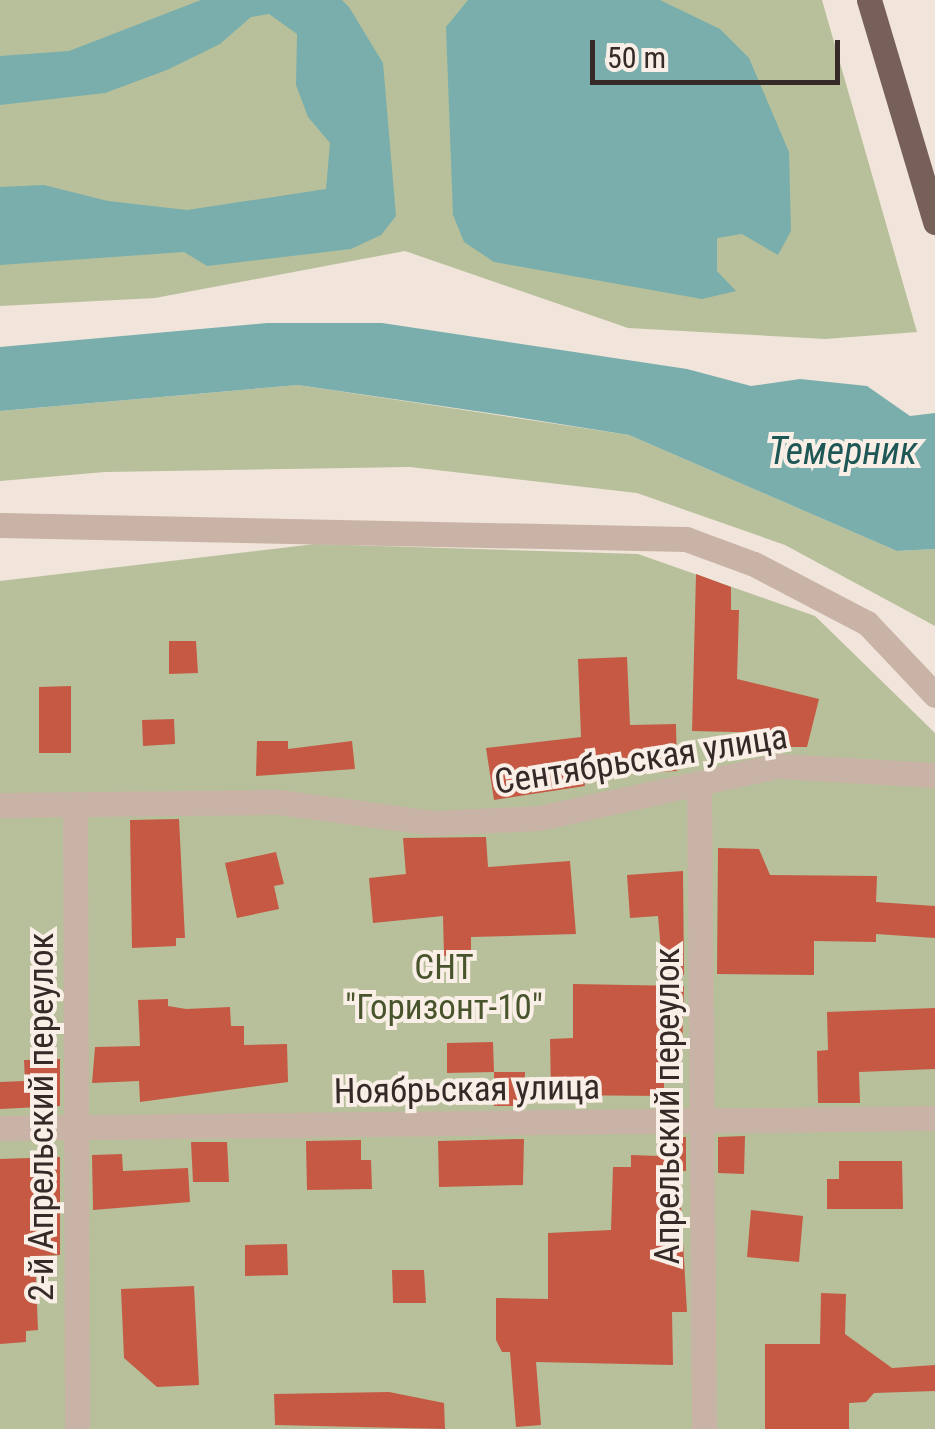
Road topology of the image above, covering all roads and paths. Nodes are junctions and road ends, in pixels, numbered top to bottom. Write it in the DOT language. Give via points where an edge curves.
graph roads {
  1 [pos="870,0"];
  2 [pos="935,222"];
  3 [pos="0,525"];
  4 [pos="935,695"];
  5 [pos="935,775"];
  6 [pos="698,783"];
  7 [pos="75,804"];
  8 [pos="0,805"];
  9 [pos="935,1118"];
  10 [pos="702,1122"];
  11 [pos="0,1128"];
  12 [pos="78,1128"];
  13 [pos="77,1429"];
  14 [pos="704,1429"];
  1 -- 2 [label="main road"];
  3 -- 4 [label="street" via="686,539 754,564 867,623"];
  5 -- 6 [label="street, Сентябрьская улица" via="778,766"];
  6 -- 7 [label="street, Сентябрьская улица" via="538,818 434,823 279,802"];
  6 -- 10 [label="street, Апрельский переулок"];
  7 -- 8 [label="street, Сентябрьская улица"];
  7 -- 12 [label="street, 2-й Апрельский переулок"];
  9 -- 10 [label="street, Ноябрьская улица"];
  10 -- 12 [label="street, Ноябрьская улица"];
  10 -- 14 [label="street, Апрельский переулок"];
  11 -- 12 [label="street, Ноябрьская улица"];
  12 -- 13 [label="street, 2-й Апрельский переулок"];
}
